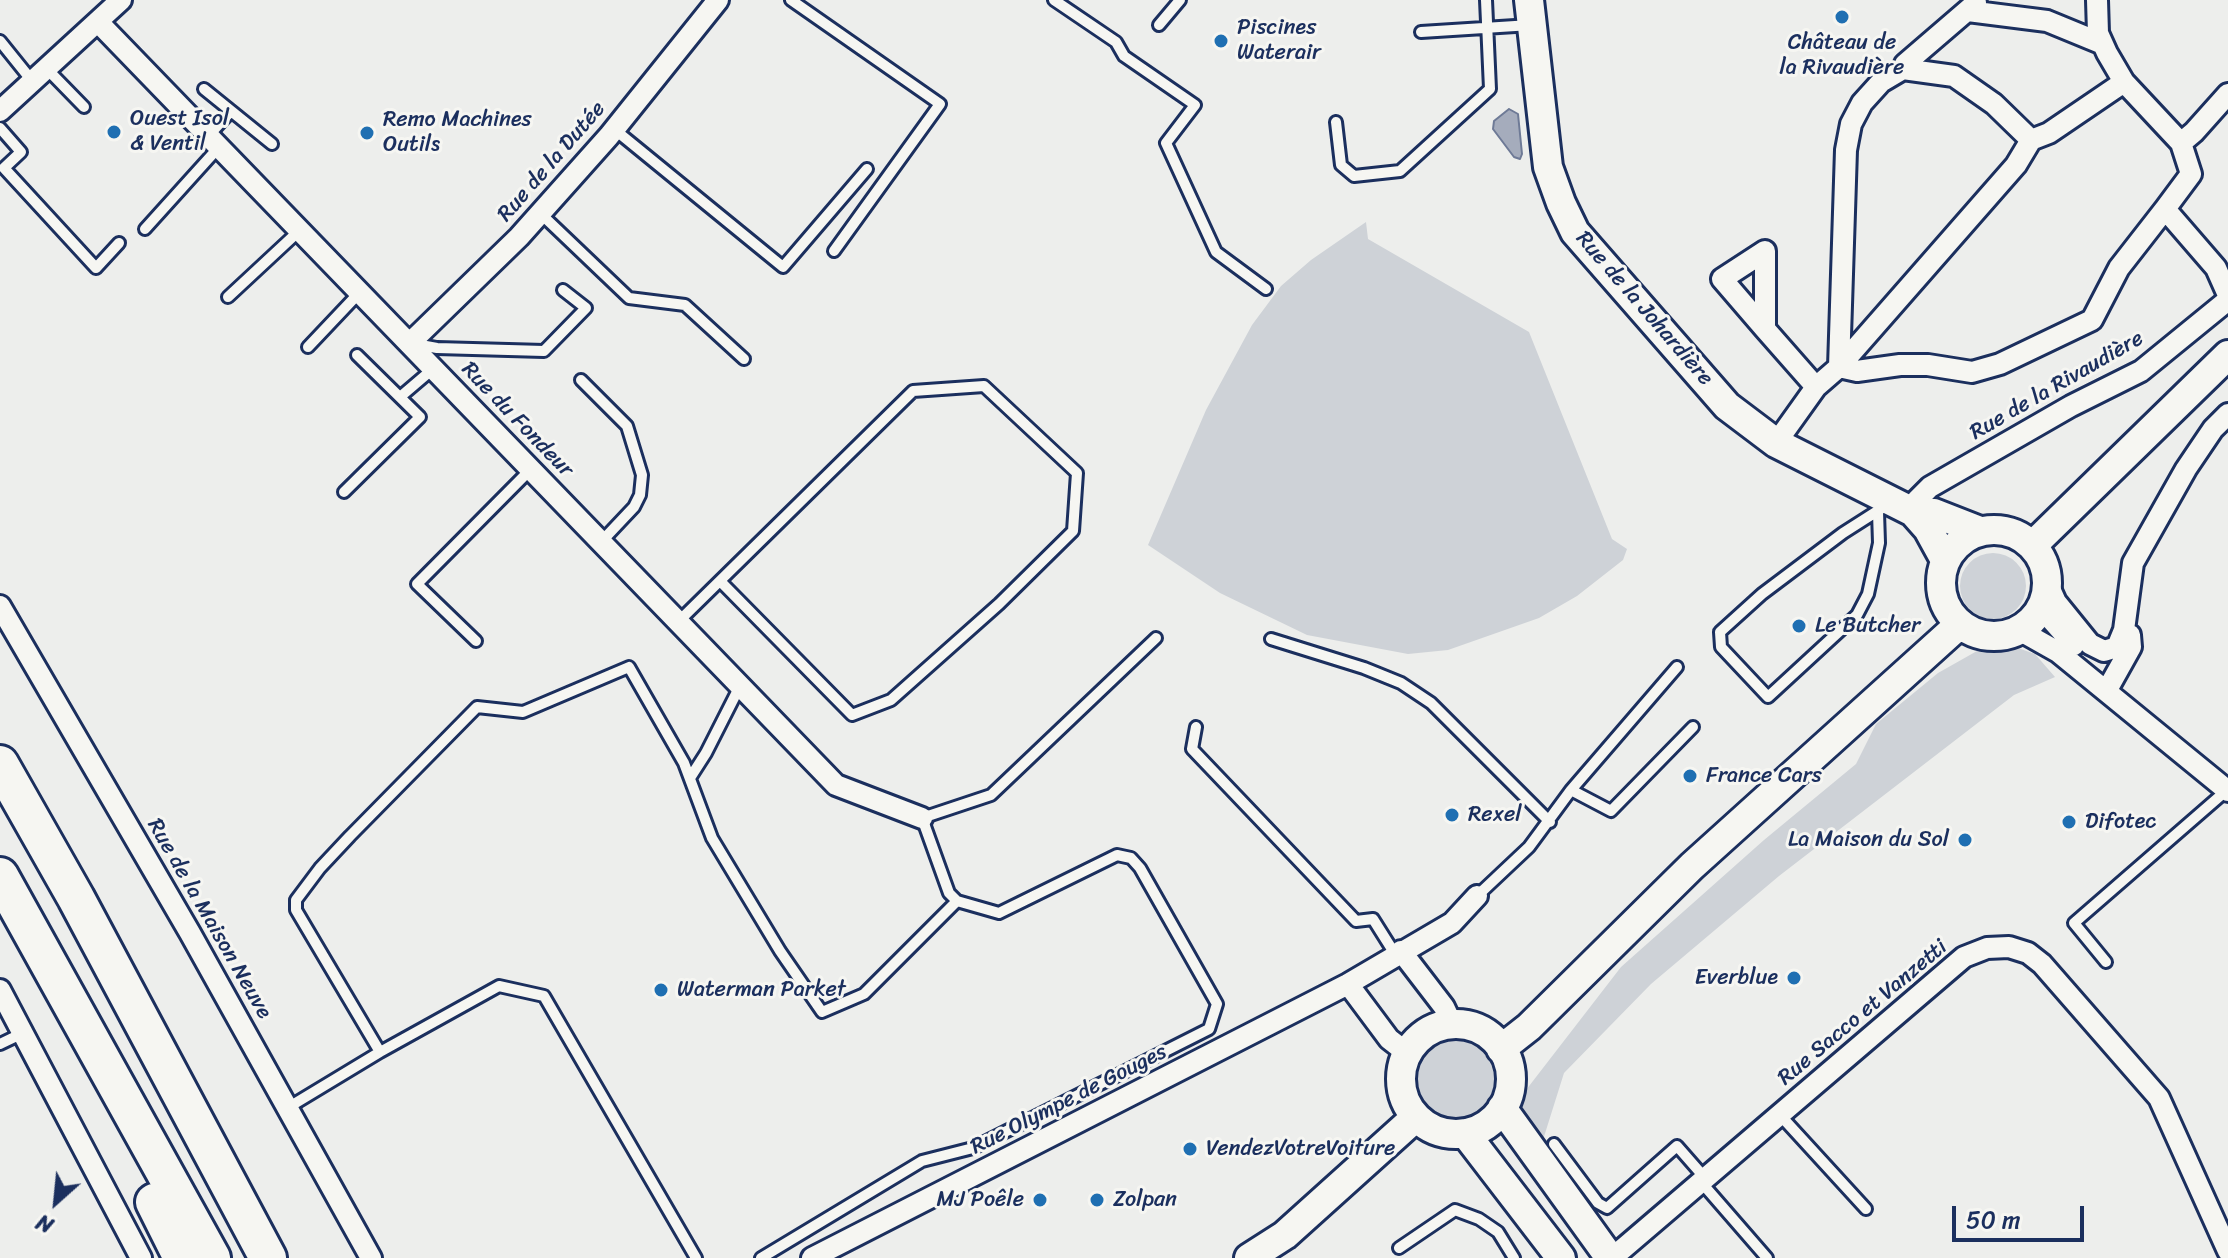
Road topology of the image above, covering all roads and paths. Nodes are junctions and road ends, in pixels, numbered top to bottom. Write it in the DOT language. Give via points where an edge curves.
graph roads {
  1 [pos="121,0"];
  2 [pos="718,0"];
  3 [pos="791,0"];
  4 [pos="1054,0"];
  5 [pos="1180,0"];
  6 [pos="1486,0"];
  7 [pos="2097,0"];
  8 [pos="1973,5"];
  9 [pos="1530,13"];
  10 [pos="99,23"];
  11 [pos="1159,25"];
  12 [pos="1488,28"];
  13 [pos="1421,32"];
  14 [pos="0,41"];
  15 [pos="2103,44"];
  16 [pos="1903,69"];
  17 [pos="40,76"];
  18 [pos="2124,82"];
  19 [pos="204,89"];
  20 [pos="2228,94"];
  21 [pos="84,107"];
  22 [pos="231,111"];
  23 [pos="1,113"];
  24 [pos="1336,122"];
  25 [pos="614,129"];
  26 [pos="2031,140"];
  27 [pos="214,141"];
  28 [pos="2181,143"];
  29 [pos="272,144"];
  30 [pos="867,169"];
  31 [pos="2165,209"];
  32 [pos="540,213"];
  33 [pos="145,229"];
  34 [pos="300,230"];
  35 [pos="119,243"];
  36 [pos="834,251"];
  37 [pos="1266,289"];
  38 [pos="563,290"];
  39 [pos="360,292"];
  40 [pos="228,297"];
  41 [pos="2228,297"];
  42 [pos="1765,329"];
  43 [pos="410,343"];
  44 [pos="308,347"];
  45 [pos="357,355"];
  46 [pos="2228,355"];
  47 [pos="744,359"];
  48 [pos="1839,367"];
  49 [pos="434,368"];
  50 [pos="581,380"];
  51 [pos="1816,387"];
  52 [pos="400,397"];
  53 [pos="2228,414"];
  54 [pos="1776,443"];
  55 [pos="531,469"];
  56 [pos="344,492"];
  57 [pos="1894,509"];
  58 [pos="1980,531"];
  59 [pos="601,542"];
  60 [pos="2032,546"];
  61 [pos="1945,560"];
  62 [pos="721,582"];
  63 [pos="2044,595"];
  64 [pos="0,606"];
  65 [pos="2127,607"];
  66 [pos="678,622"];
  67 [pos="1960,624"];
  68 [pos="2019,630"];
  69 [pos="1156,638"];
  70 [pos="1271,639"];
  71 [pos="476,641"];
  72 [pos="1677,667"];
  73 [pos="740,686"];
  74 [pos="2107,690"];
  75 [pos="1196,727"];
  76 [pos="1693,727"];
  77 [pos="0,764"];
  78 [pos="690,778"];
  79 [pos="1571,790"];
  80 [pos="2227,791"];
  81 [pos="922,818"];
  82 [pos="1550,822"];
  83 [pos="0,876"];
  84 [pos="1477,896"];
  85 [pos="957,901"];
  86 [pos="1398,953"];
  87 [pos="2106,962"];
  88 [pos="1348,984"];
  89 [pos="0,990"];
  90 [pos="72,1004"];
  91 [pos="1452,1024"];
  92 [pos="23,1033"];
  93 [pos="0,1044"];
  94 [pos="1501,1049"];
  95 [pos="380,1052"];
  96 [pos="1407,1053"];
  97 [pos="289,1107"];
  98 [pos="1502,1108"];
  99 [pos="1780,1115"];
  100 [pos="1416,1117"];
  101 [pos="1465,1133"];
  102 [pos="203,1138"];
  103 [pos="1554,1144"];
  104 [pos="1703,1180"];
  105 [pos="1866,1209"];
  106 [pos="1399,1248"];
  107 [pos="2228,1251"];
  108 [pos="141,1258"];
  109 [pos="182,1258"];
  110 [pos="212,1258"];
  111 [pos="268,1258"];
  112 [pos="293,1258"];
  113 [pos="371,1258"];
  114 [pos="696,1258"];
  115 [pos="761,1258"];
  116 [pos="812,1258"];
  117 [pos="1249,1258"];
  118 [pos="1514,1258"];
  119 [pos="1561,1258"];
  120 [pos="1611,1258"];
  121 [pos="1767,1258"];
  1 -- 10 [label="street"];
  2 -- 25 [label="street, Rue de la Dutée"];
  3 -- 36 [label="lane" via="940,104"];
  4 -- 37 [label="lane" via="1195,105 1166,143 1216,252"];
  5 -- 11 [label="lane"];
  6 -- 12 [label="lane"];
  7 -- 15 [label="street"];
  8 -- 15 [label="street" via="2047,21"];
  8 -- 16 [label="street"];
  9 -- 12 [label="lane"];
  9 -- 54 [label="main road, Rue de la Johardière" via="1548,167 1575,232 1727,406"];
  10 -- 17 [label="street"];
  10 -- 27 [label="street, Rue du Fondeur"];
  12 -- 13 [label="lane"];
  12 -- 24 [label="lane" via="1490,89 1400,171 1354,176 1341,165"];
  14 -- 17 [label="lane"];
  15 -- 18 [label="street"];
  16 -- 26 [label="street" via="1954,76 1994,104"];
  16 -- 48 [label="street" via="1881,82 1851,124"];
  17 -- 21 [label="lane"];
  17 -- 23 [label="street"];
  18 -- 26 [label="street"];
  18 -- 28 [label="street"];
  19 -- 22 [label="lane"];
  20 -- 28 [label="street"];
  22 -- 27 [label="lane"];
  22 -- 29 [label="lane"];
  23 -- 35 [label="lane" via="21,152 4,168 96,268"];
  25 -- 30 [label="lane" via="783,267"];
  25 -- 32 [label="street, Rue de la Dutée"];
  26 -- 48 [label="street" via="2016,165"];
  27 -- 33 [label="lane"];
  27 -- 34 [label="street, Rue du Fondeur"];
  28 -- 31 [label="street" via="2191,174"];
  31 -- 41 [label="street" via="2216,268"];
  31 -- 48 [label="street" via="2119,268 2092,320 1972,372 1928,365 1857,371"];
  32 -- 43 [label="street, Rue de la Dutée"];
  32 -- 47 [label="lane" via="629,298 685,305"];
  34 -- 39 [label="street, Rue du Fondeur"];
  34 -- 40 [label="lane"];
  38 -- 43 [label="lane" via="586,308 544,351"];
  39 -- 43 [label="street, Rue du Fondeur"];
  39 -- 44 [label="lane"];
  41 -- 57 [label="street, Rue de la Rivaudière" via="2141,371"];
  42 -- 51 [label="street"];
  43 -- 49 [label="street, Rue du Fondeur"];
  45 -- 52 [label="lane"];
  46 -- 60 [label="main road"];
  48 -- 51 [label="street"];
  49 -- 52 [label="lane"];
  49 -- 55 [label="street, Rue du Fondeur"];
  50 -- 59 [label="lane" via="627,426 642,475 634,507"];
  51 -- 54 [label="street"];
  52 -- 56 [label="lane" via="420,417"];
  53 -- 65 [label="street" via="2186,469 2133,563"];
  54 -- 57 [label="main road, Rue de la Johardière"];
  55 -- 59 [label="street, Rue du Fondeur"];
  55 -- 71 [label="lane" via="417,584"];
  57 -- 57 [label="lane" via="1857,615 1768,697 1721,647 1720,632 1843,533"];
  57 -- 58 [label="main road, Rue de la Johardière" via="1934,513"];
  57 -- 61 [label="main road, Rue de la Johardière" via="1928,529"];
  58 -- 60 [label="main road" via="2003,530"];
  58 -- 61 [label="main road" via="1956,545"];
  59 -- 66 [label="street, Rue du Fondeur"];
  60 -- 63 [label="main road" via="2043,562"];
  61 -- 67 [label="main road" via="1940,589"];
  62 -- 62 [label="lane" via="913,391 984,386 1077,473 1073,531 891,700 852,715"];
  62 -- 66 [label="lane"];
  63 -- 65 [label="street" via="2090,644 2104,651 2117,647"];
  63 -- 68 [label="main road" via="2034,619"];
  63 -- 74 [label="street"];
  64 -- 97 [label="street, Rue de la Maison Neuve"];
  65 -- 74 [label="street" via="2131,647"];
  66 -- 73 [label="street, Rue du Fondeur"];
  67 -- 68 [label="main road" via="1988,636"];
  67 -- 94 [label="main road" via="1692,866"];
  68 -- 74 [label="street"];
  69 -- 81 [label="lane" via="991,795"];
  70 -- 82 [label="lane" via="1364,668 1423,697"];
  72 -- 79 [label="lane"];
  73 -- 78 [label="lane"];
  73 -- 81 [label="street, Rue du Fondeur" via="836,785"];
  74 -- 80 [label="street"];
  75 -- 86 [label="lane" via="1192,749 1356,921 1373,919"];
  76 -- 79 [label="lane" via="1611,811"];
  77 -- 102 [label="highway"];
  78 -- 85 [label="lane" via="712,838 822,1012 864,994"];
  78 -- 95 [label="lane" via="629,667 537,709 477,707 350,836 296,900 296,910"];
  79 -- 82 [label="lane"];
  80 -- 87 [label="lane" via="2074,923"];
  81 -- 85 [label="lane" via="949,893"];
  82 -- 84 [label="lane"];
  83 -- 90 [label="highway"];
  84 -- 86 [label="street, Rue Olympe de Gouges" via="1452,923"];
  85 -- 115 [label="lane" via="999,913 1117,855 1131,858 1217,1004 1209,1029 973,1148 922,1161"];
  86 -- 88 [label="street, Rue Olympe de Gouges"];
  86 -- 91 [label="street"];
  88 -- 96 [label="street" via="1389,1039"];
  88 -- 116 [label="street, Rue Olympe de Gouges"];
  89 -- 92 [label="street"];
  90 -- 109 [label="highway" via="64,1019"];
  90 -- 110 [label="highway"];
  91 -- 94 [label="main road" via="1480,1030"];
  91 -- 96 [label="main road" via="1426,1033"];
  92 -- 93 [label="lane"];
  92 -- 108 [label="street"];
  94 -- 98 [label="main road" via="1511,1083"];
  95 -- 97 [label="lane"];
  95 -- 114 [label="lane" via="499,986 544,996"];
  96 -- 100 [label="main road" via="1401,1087"];
  97 -- 113 [label="street, Rue de la Maison Neuve"];
  98 -- 101 [label="main road" via="1486,1125"];
  98 -- 120 [label="main road"];
  99 -- 104 [label="street, Rue Sacco et Vanzetti"];
  99 -- 105 [label="lane"];
  99 -- 107 [label="street, Rue Sacco et Vanzetti" via="1964,957 2009,947 2042,964 2159,1098"];
  100 -- 101 [label="main road" via="1443,1133"];
  100 -- 117 [label="main road" via="1285,1235"];
  101 -- 119 [label="main road"];
  102 -- 111 [label="highway"];
  102 -- 112 [label="highway" via="226,1147"];
  103 -- 104 [label="lane" via="1607,1208 1677,1146"];
  104 -- 120 [label="street, Rue Sacco et Vanzetti"];
  104 -- 121 [label="lane"];
  106 -- 118 [label="lane" via="1455,1210 1498,1232"];
}
